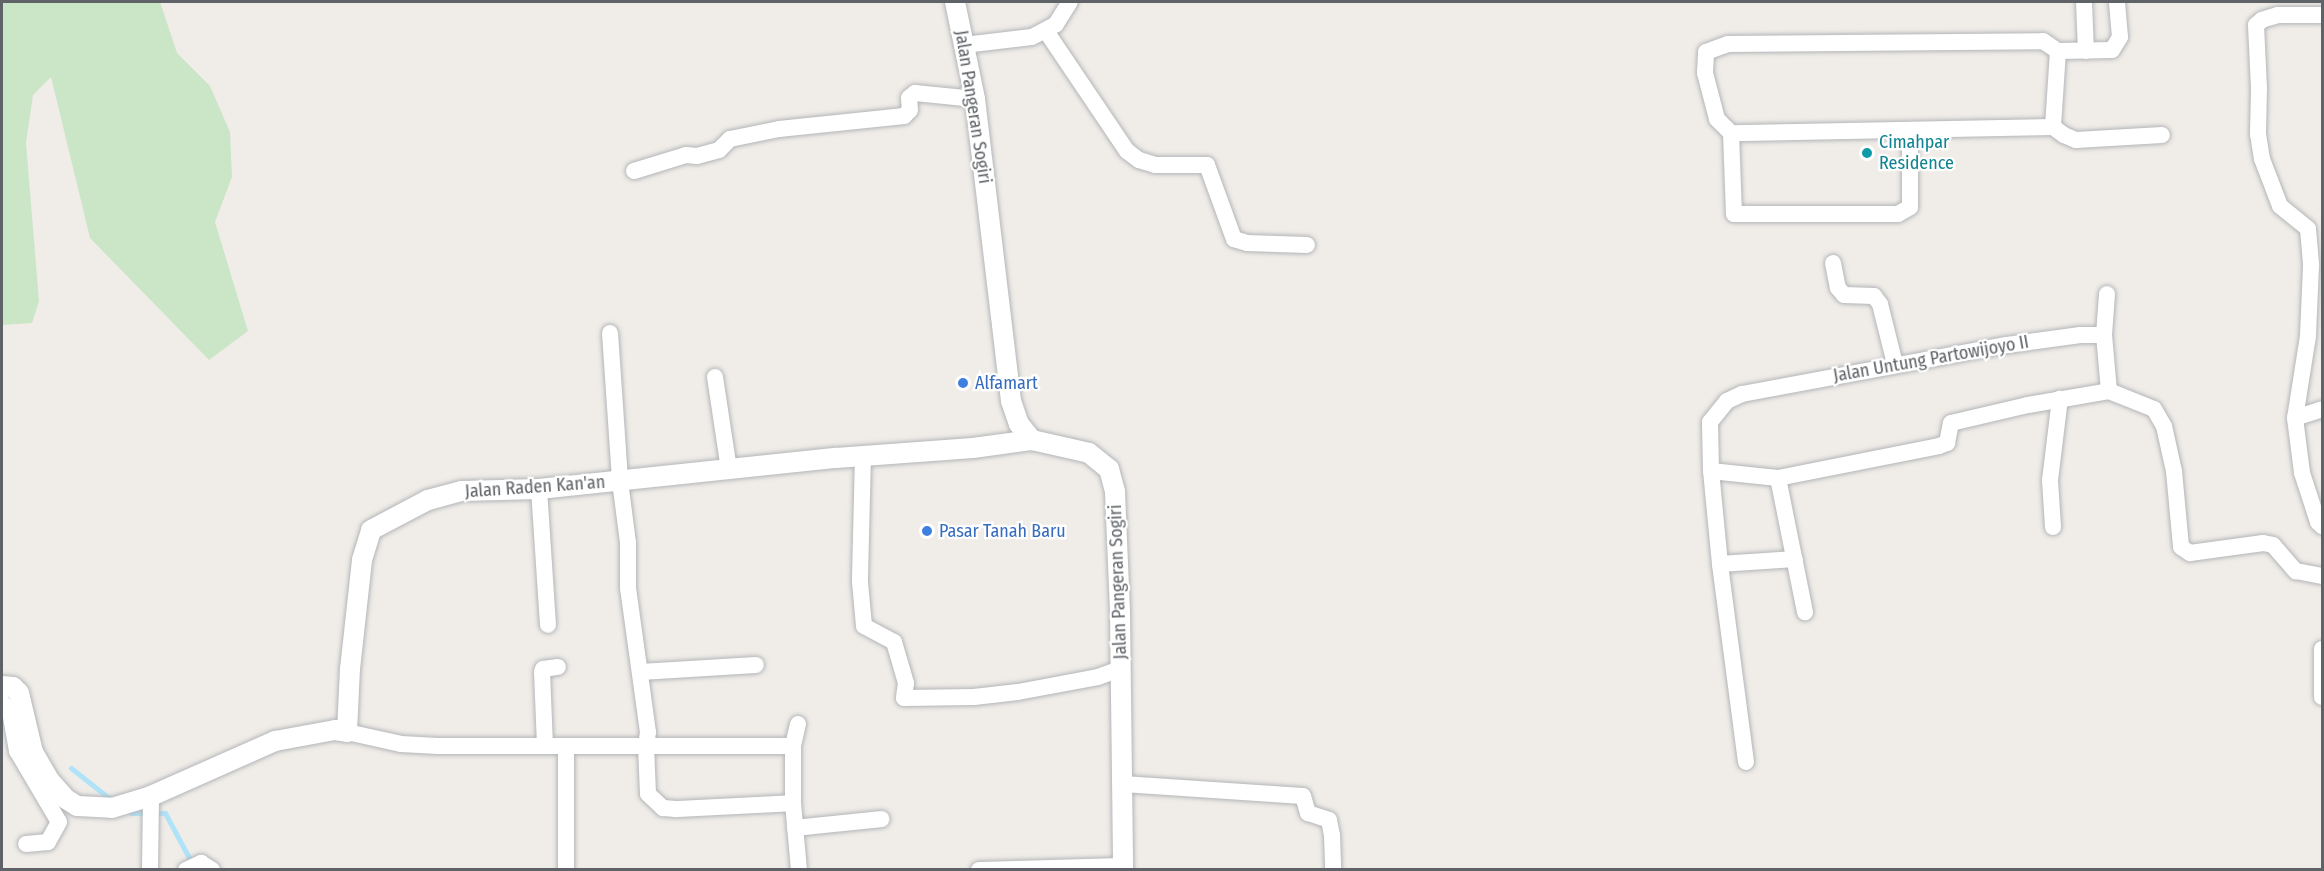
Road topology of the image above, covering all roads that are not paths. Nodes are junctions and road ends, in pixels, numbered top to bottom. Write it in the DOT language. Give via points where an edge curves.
graph roads {
  1 [pos="955,2"];
  2 [pos="1070,2"];
  3 [pos="2084,2"];
  4 [pos="2117,2"];
  5 [pos="2322,15"];
  6 [pos="1046,31"];
  7 [pos="964,45"];
  8 [pos="2058,51"];
  9 [pos="2086,51"];
  10 [pos="975,99"];
  11 [pos="2053,127"];
  12 [pos="1910,129"];
  13 [pos="1731,133"];
  14 [pos="2162,135"];
  15 [pos="634,171"];
  16 [pos="1307,244"];
  17 [pos="1833,263"];
  18 [pos="2107,294"];
  19 [pos="610,333"];
  20 [pos="2104,335"];
  21 [pos="1895,364"];
  22 [pos="715,377"];
  23 [pos="2109,392"];
  24 [pos="2060,399"];
  25 [pos="2322,409"];
  26 [pos="2295,418"];
  27 [pos="1032,440"];
  28 [pos="863,455"];
  29 [pos="729,470"];
  30 [pos="1710,471"];
  31 [pos="1778,478"];
  32 [pos="620,481"];
  33 [pos="539,489"];
  34 [pos="2322,526"];
  35 [pos="2053,527"];
  36 [pos="1795,559"];
  37 [pos="1720,564"];
  38 [pos="2322,576"];
  39 [pos="1805,612"];
  40 [pos="548,625"];
  41 [pos="2322,649"];
  42 [pos="756,665"];
  43 [pos="558,667"];
  44 [pos="1120,669"];
  45 [pos="640,672"];
  46 [pos="2,686"];
  47 [pos="2322,697"];
  48 [pos="2,702"];
  49 [pos="798,724"];
  50 [pos="347,732"];
  51 [pos="546,746"];
  52 [pos="646,746"];
  53 [pos="793,746"];
  54 [pos="566,748"];
  55 [pos="1746,762"];
  56 [pos="1123,784"];
  57 [pos="151,801"];
  58 [pos="793,803"];
  59 [pos="882,819"];
  60 [pos="795,828"];
  61 [pos="26,844"];
  62 [pos="191,867"];
  63 [pos="1123,868"];
  64 [pos="150,870"];
  65 [pos="212,870"];
  66 [pos="566,870"];
  67 [pos="799,870"];
  68 [pos="979,870"];
  69 [pos="1333,870"];
  1 -- 7 [label="street, Jalan Pangeran Sogiri"];
  2 -- 6 [label="street" via="1056,24"];
  3 -- 9 [label="street"];
  4 -- 9 [label="street" via="2120,38 2112,51"];
  5 -- 26 [label="street" via="2278,15 2256,25 2262,159 2280,206 2308,229 2308,336"];
  6 -- 7 [label="street" via="1032,37"];
  6 -- 16 [label="street" via="1127,151 1155,165 1207,165 1234,239 1247,243"];
  7 -- 10 [label="street, Jalan Pangeran Sogiri"];
  8 -- 9 [label="street"];
  8 -- 11 [label="street"];
  8 -- 13 [label="street" via="2043,41 1728,44 1706,52 1705,73 1717,119"];
  10 -- 15 [label="street" via="915,93 909,98 910,110 904,116 779,129 730,139 719,150 686,155"];
  10 -- 27 [label="street, Jalan Pangeran Sogiri" via="1011,401 1019,424"];
  11 -- 12 [label="street"];
  11 -- 14 [label="street" via="2076,140"];
  12 -- 13 [label="street"];
  12 -- 13 [label="street" via="1910,207 1898,214 1734,214"];
  17 -- 21 [label="street" via="1838,288 1844,295 1874,296 1880,304"];
  18 -- 20 [label="street"];
  19 -- 32 [label="street"];
  20 -- 21 [label="street, Jalan Untung Partowijoyo II" via="2007,345"];
  20 -- 23 [label="street"];
  21 -- 30 [label="street, Jalan Untung Partowijoyo II" via="1757,389 1727,401 1710,422"];
  22 -- 29 [label="street"];
  23 -- 24 [label="street"];
  23 -- 38 [label="street" via="2154,409 2164,426 2174,471 2181,547 2190,553 2273,545 2296,571"];
  24 -- 31 [label="street" via="1950,423 1947,444"];
  24 -- 35 [label="street" via="2050,480"];
  25 -- 26 [label="street"];
  26 -- 34 [label="street" via="2302,472"];
  27 -- 28 [label="street, Jalan Raden Kan'an"];
  27 -- 44 [label="street, Jalan Pangeran Sogiri" via="1089,453 1109,469 1117,515"];
  28 -- 29 [label="street, Jalan Raden Kan'an"];
  28 -- 44 [label="street" via="860,582 864,626 894,642 906,683 904,698 998,695 1098,677"];
  29 -- 32 [label="street, Jalan Raden Kan'an"];
  30 -- 31 [label="street"];
  30 -- 37 [label="street, Jalan Untung Partowijoyo II"];
  31 -- 36 [label="street"];
  32 -- 33 [label="street, Jalan Raden Kan'an"];
  32 -- 45 [label="street" via="628,543 628,588"];
  33 -- 40 [label="street"];
  33 -- 50 [label="street, Jalan Raden Kan'an" via="462,491 428,500 371,530 362,560"];
  36 -- 37 [label="street"];
  36 -- 39 [label="street"];
  37 -- 55 [label="street, Jalan Untung Partowijoyo II"];
  41 -- 47 [label="street"];
  42 -- 45 [label="street"];
  43 -- 51 [label="street" via="542,672"];
  44 -- 56 [label="street, Jalan Pangeran Sogiri"];
  45 -- 52 [label="street" via="648,732"];
  46 -- 57 [label="street" via="13,687 19,693 33,752 66,799 77,806"];
  48 -- 61 [label="street" via="10,711 17,751 59,822 48,842"];
  49 -- 53 [label="street"];
  50 -- 51 [label="street" via="401,744"];
  50 -- 57 [label="street" via="335,730 275,741"];
  51 -- 54 [label="street"];
  52 -- 53 [label="street"];
  52 -- 54 [label="street"];
  52 -- 58 [label="street" via="648,794 663,808"];
  53 -- 58 [label="street"];
  54 -- 66 [label="street"];
  56 -- 63 [label="street, Jalan Pangeran Sogiri"];
  56 -- 69 [label="street" via="1303,796 1308,813 1329,820"];
  57 -- 64 [label="street"];
  58 -- 60 [label="street"];
  59 -- 60 [label="street"];
  60 -- 67 [label="street"];
  62 -- 65 [label="street" via="208,865"];
  63 -- 68 [label="street"];
}
